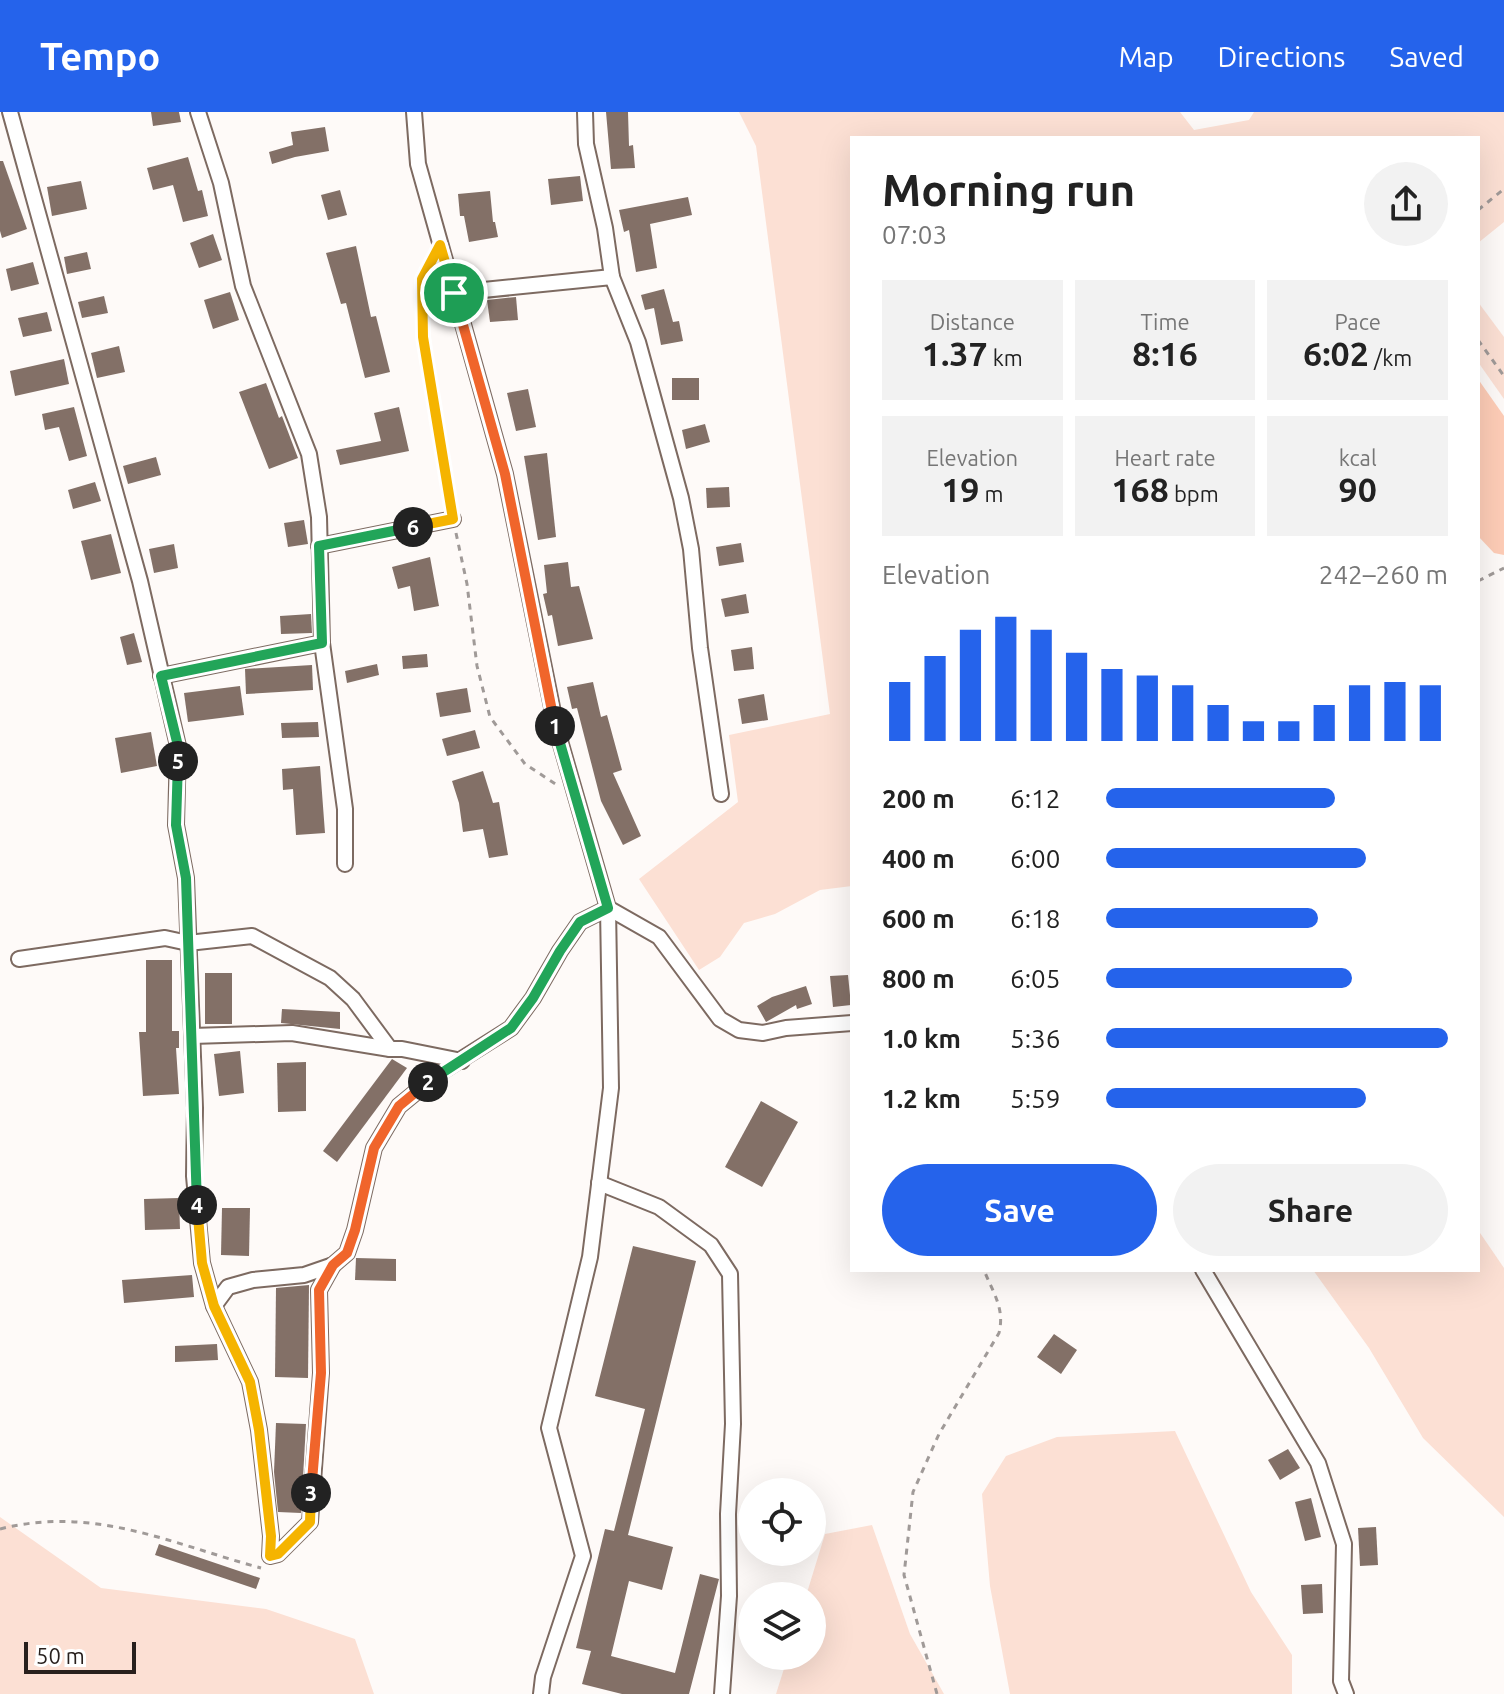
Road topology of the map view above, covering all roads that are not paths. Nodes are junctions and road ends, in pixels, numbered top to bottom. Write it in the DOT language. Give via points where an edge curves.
graph roads {
  1 [pos="10,112"];
  2 [pos="198,112"];
  3 [pos="414,112"];
  4 [pos="585,112"];
  5 [pos="612,277"];
  6 [pos="454,293"];
  7 [pos="453,519"];
  8 [pos="319,546"];
  9 [pos="322,643"];
  10 [pos="161,676"];
  11 [pos="721,794"];
  12 [pos="345,864"];
  13 [pos="608,908"];
  14 [pos="188,943"];
  15 [pos="19,959"];
  16 [pos="850,1023"];
  17 [pos="192,1036"];
  18 [pos="390,1049"];
  19 [pos="462,1061"];
  20 [pos="599,1183"];
  21 [pos="333,1265"];
  22 [pos="1204,1272"];
  23 [pos="214,1306"];
  24 [pos="541,1694"];
  25 [pos="722,1694"];
  26 [pos="1346,1694"];
  1 -- 10 [label="street" via="140,581"];
  2 -- 8 [label="street" via="221,183 243,286 309,454"];
  3 -- 6 [label="street" via="418,164"];
  4 -- 5 [label="street" via="586,144"];
  5 -- 6 [label="street"];
  5 -- 11 [label="street" via="638,342 681,498"];
  6 -- 13 [label="street" via="505,474 556,727"];
  7 -- 8 [label="street"];
  8 -- 9 [label="street"];
  9 -- 10 [label="street"];
  9 -- 12 [label="street" via="345,809"];
  10 -- 14 [label="street" via="178,746 176,825 186,878"];
  13 -- 16 [label="street" via="659,937 720,1019 739,1030 763,1033"];
  13 -- 19 [label="street" via="580,922 511,1028"];
  13 -- 20 [label="street" via="611,1088"];
  14 -- 15 [label="street" via="165,938"];
  14 -- 17 [label="street"];
  14 -- 18 [label="street" via="252,936 330,978 353,999"];
  17 -- 18 [label="street" via="292,1033"];
  17 -- 23 [label="street" via="194,1176 202,1263"];
  18 -- 19 [label="street"];
  19 -- 21 [label="street" via="399,1106 374,1148 347,1253"];
  20 -- 24 [label="street" via="590,1257 549,1428 583,1556"];
  20 -- 25 [label="street" via="659,1207 711,1245 730,1274 733,1424"];
  21 -- 23 [label="street" via="228,1287"];
  21 -- 23 [label="street" via="319,1290 321,1373 310,1522 270,1556 250,1382"];
  22 -- 26 [label="street" via="1318,1463 1344,1544 1341,1681"];
}
